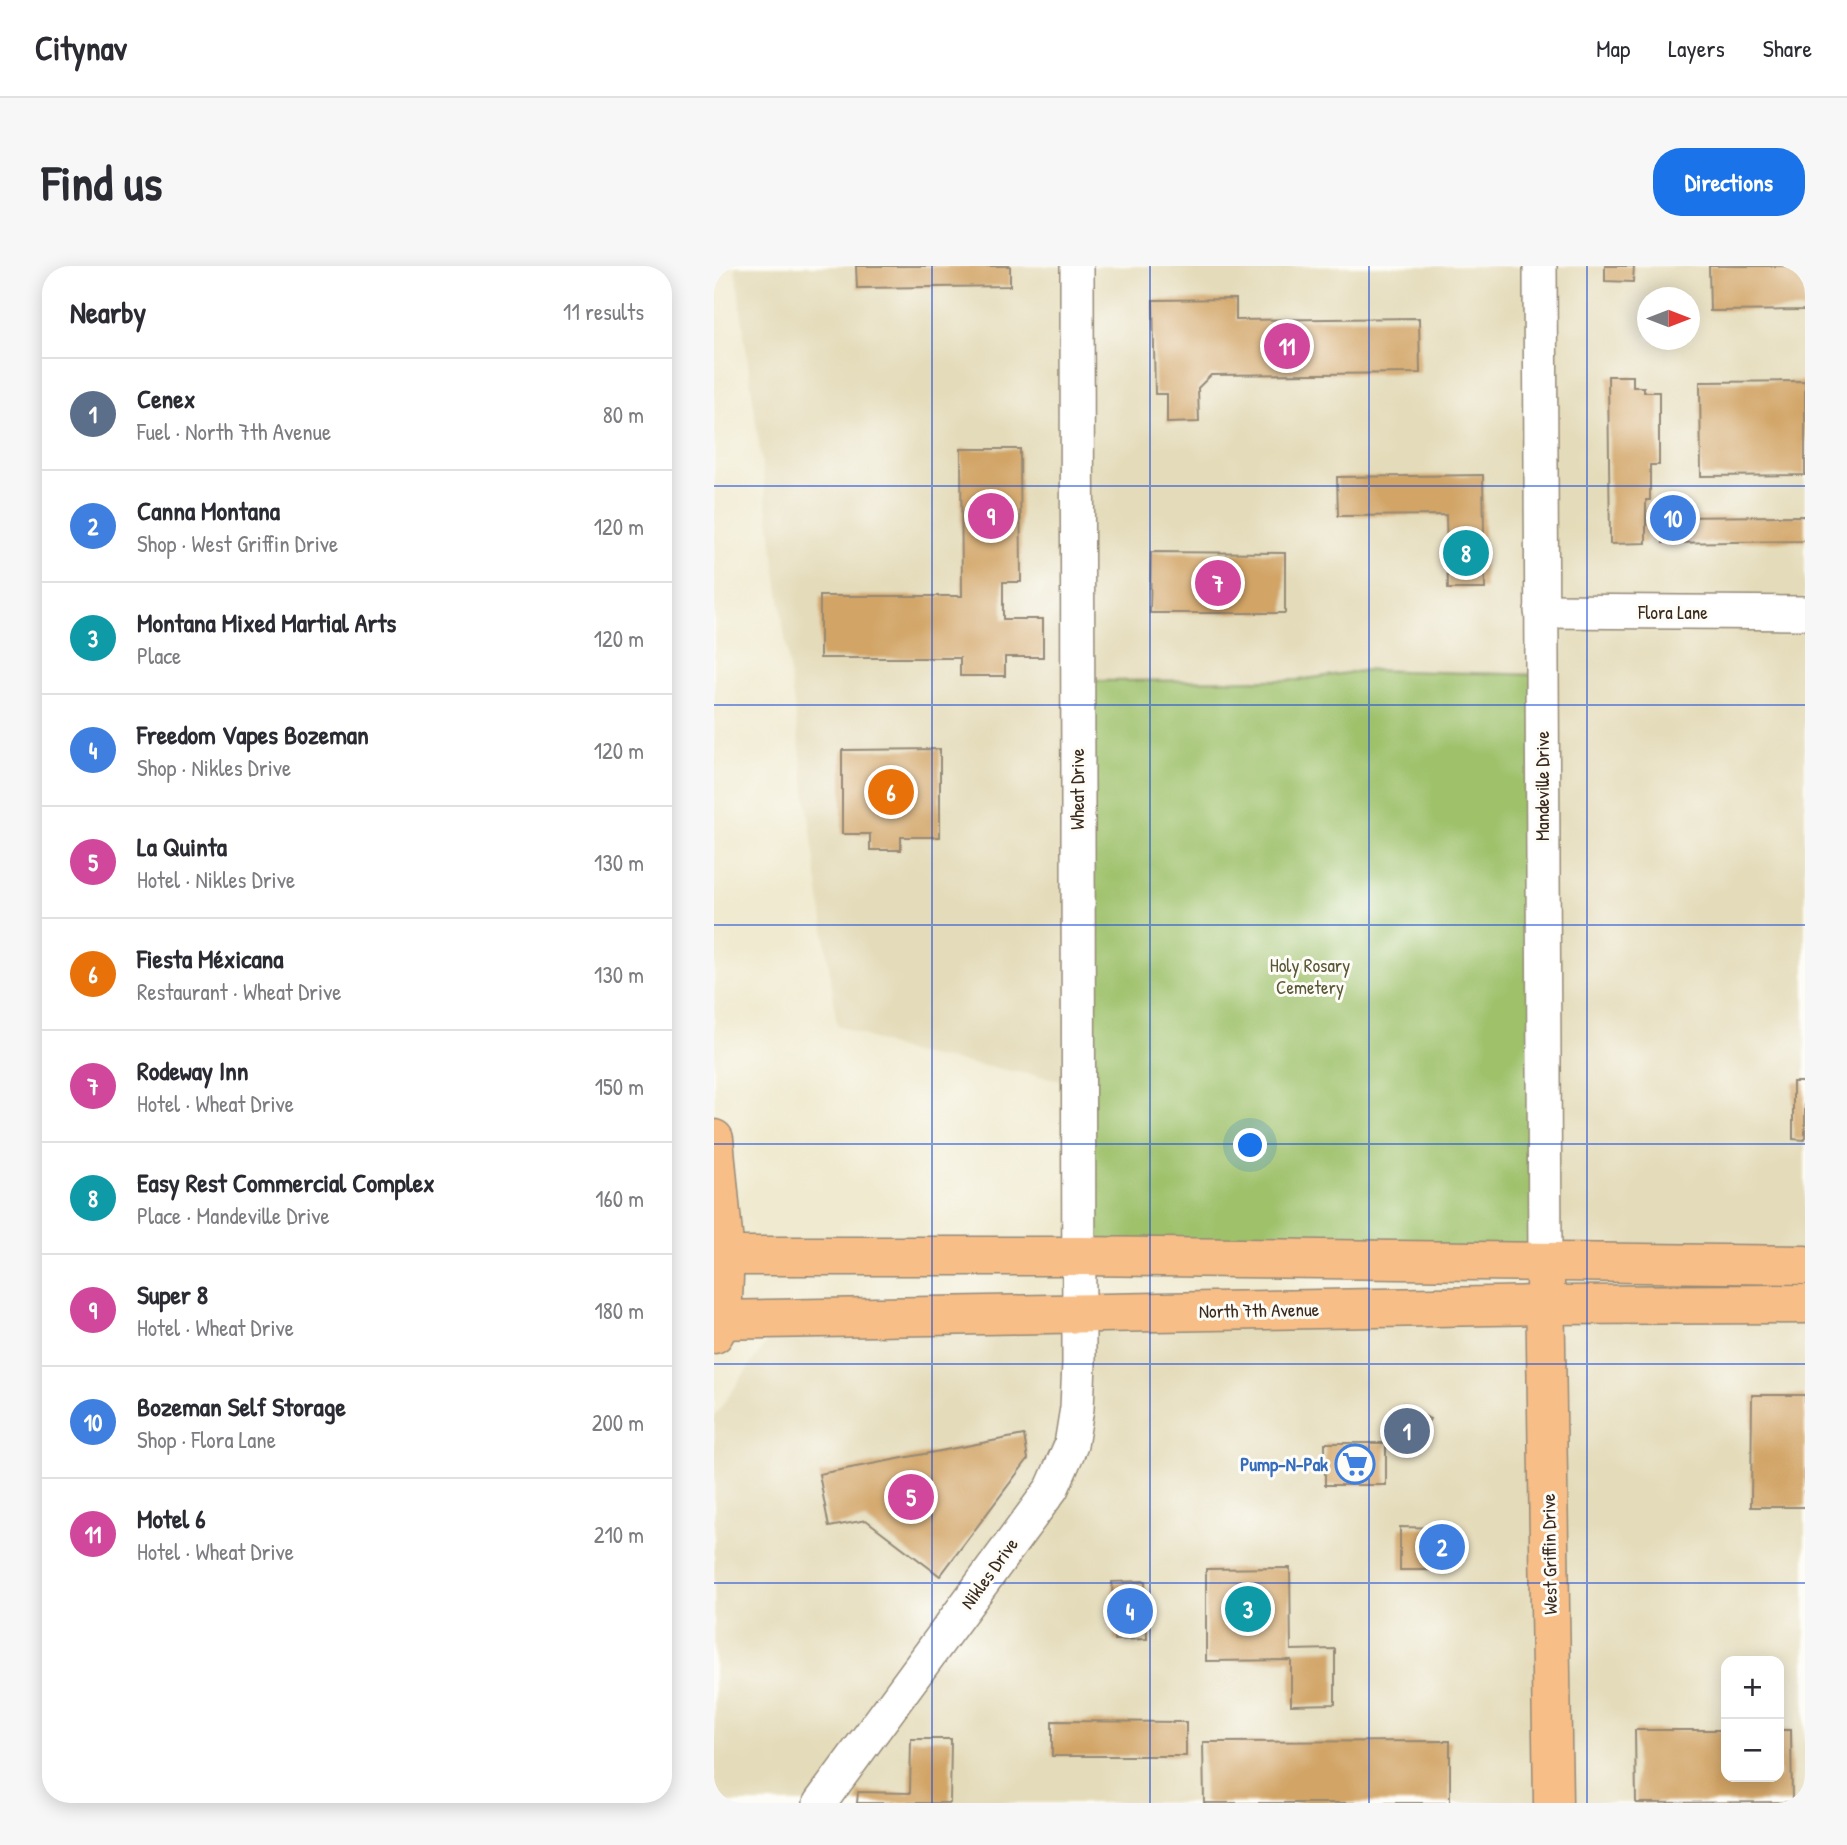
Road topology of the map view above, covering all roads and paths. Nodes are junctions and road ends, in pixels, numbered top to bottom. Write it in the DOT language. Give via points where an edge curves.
graph roads {
  1 [pos="1077,266"];
  2 [pos="1539,266"];
  3 [pos="1541,611"];
  4 [pos="1805,612"];
  5 [pos="714,1139"];
  6 [pos="720,1256"];
  7 [pos="1078,1256"];
  8 [pos="1545,1262"];
  9 [pos="1805,1265"];
  10 [pos="1805,1304"];
  11 [pos="1545,1305"];
  12 [pos="1078,1312"];
  13 [pos="717,1325"];
  14 [pos="820,1803"];
  15 [pos="1553,1803"];
  1 -- 7 [label="street, Wheat Drive"];
  2 -- 3 [label="street, Mandeville Drive"];
  3 -- 4 [label="street, Flora Lane"];
  3 -- 8 [label="street, Mandeville Drive"];
  5 -- 6 [label="main road"];
  6 -- 7 [label="main road"];
  6 -- 13 [label="main road"];
  7 -- 8 [label="main road"];
  7 -- 12 [label="street, Wheat Drive"];
  8 -- 9 [label="main road"];
  8 -- 11 [label="main road, Mandeville Drive"];
  10 -- 11 [label="main road, North 7th Avenue"];
  11 -- 12 [label="main road, North 7th Avenue"];
  11 -- 15 [label="main road, West Griffin Drive"];
  12 -- 13 [label="main road, North 7th Avenue"];
  12 -- 14 [label="street, Nikles Drive" via="1077,1408 1071,1445 1052,1488"];
}
